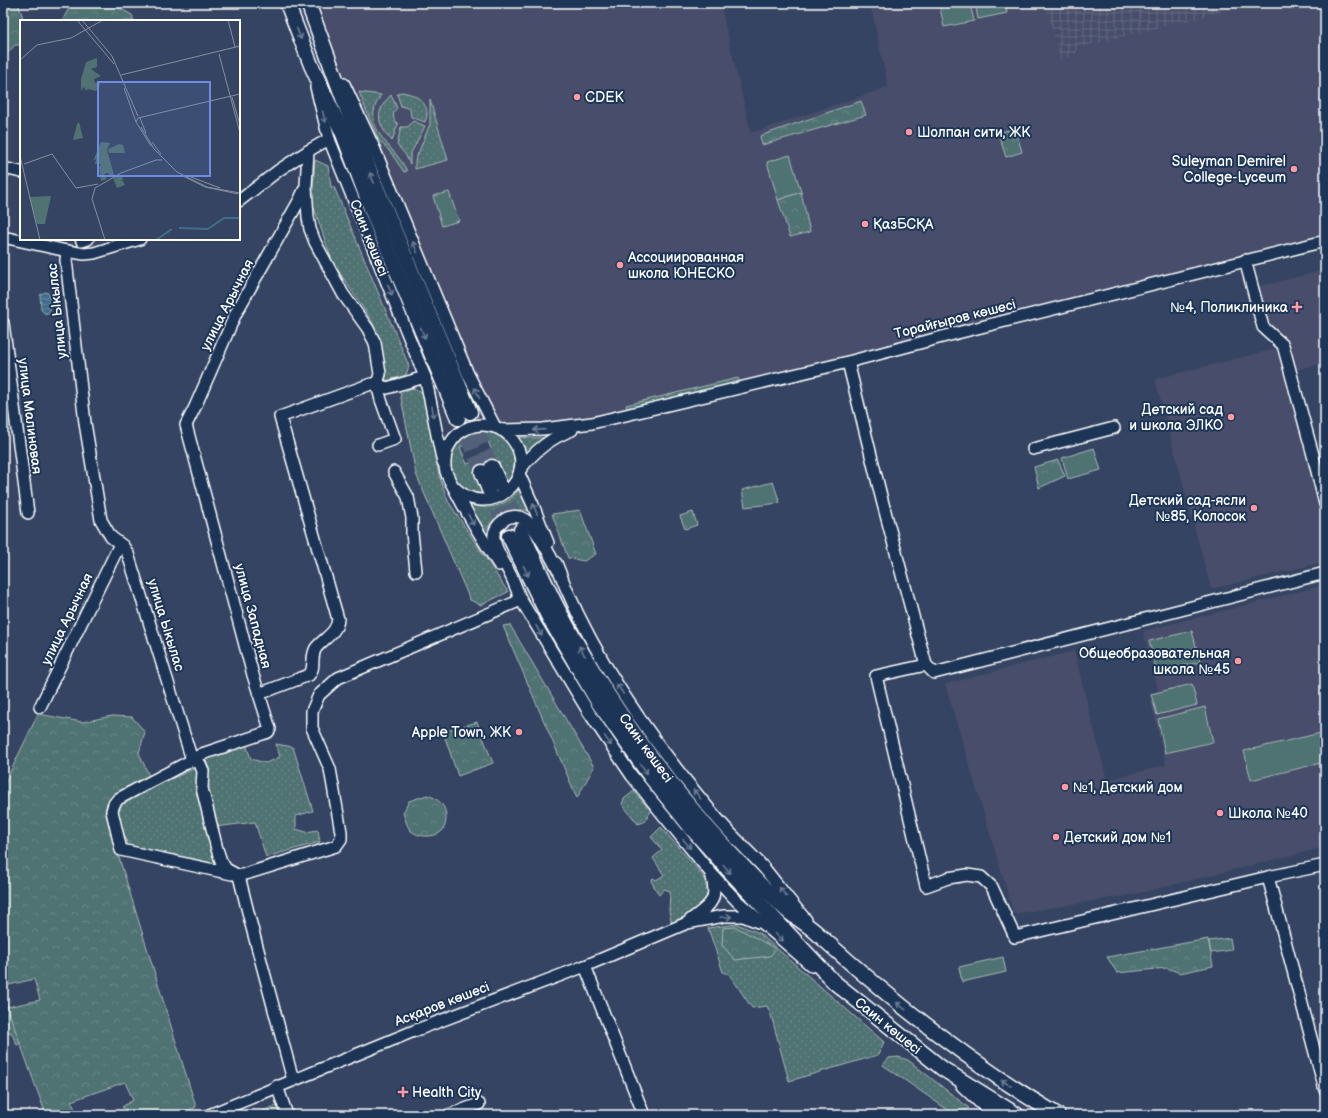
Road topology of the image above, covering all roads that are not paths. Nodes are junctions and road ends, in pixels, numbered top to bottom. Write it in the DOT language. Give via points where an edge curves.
graph roads {
  1 [pos="287,3"];
  2 [pos="308,3"];
  3 [pos="323,43"];
  4 [pos="311,65"];
  5 [pos="329,139"];
  6 [pos="308,151"];
  7 [pos="3,168"];
  8 [pos="20,172"];
  9 [pos="306,186"];
  10 [pos="240,200"];
  11 [pos="3,237"];
  12 [pos="137,240"];
  13 [pos="1325,241"];
  14 [pos="67,251"];
  15 [pos="1245,260"];
  16 [pos="3,323"];
  17 [pos="848,362"];
  18 [pos="425,377"];
  19 [pos="377,384"];
  20 [pos="592,423"];
  21 [pos="186,428"];
  22 [pos="498,428"];
  23 [pos="1114,428"];
  24 [pos="378,445"];
  25 [pos="1033,449"];
  26 [pos="487,470"];
  27 [pos="394,472"];
  28 [pos="519,472"];
  29 [pos="447,474"];
  30 [pos="453,486"];
  31 [pos="495,487"];
  32 [pos="1325,504"];
  33 [pos="28,513"];
  34 [pos="120,544"];
  35 [pos="558,570"];
  36 [pos="416,571"];
  37 [pos="1325,573"];
  38 [pos="521,600"];
  39 [pos="926,665"];
  40 [pos="259,694"];
  41 [pos="40,707"];
  42 [pos="192,760"];
  43 [pos="1325,865"];
  44 [pos="710,872"];
  45 [pos="239,876"];
  46 [pos="1268,877"];
  47 [pos="687,923"];
  48 [pos="766,925"];
  49 [pos="816,933"];
  50 [pos="585,966"];
  51 [pos="834,982"];
  52 [pos="943,1069"];
  53 [pos="293,1080"];
  54 [pos="277,1086"];
  55 [pos="1325,1090"];
  56 [pos="479,1104"];
  57 [pos="1038,1104"];
  58 [pos="209,1115"];
  59 [pos="287,1115"];
  60 [pos="449,1115"];
  61 [pos="644,1115"];
  62 [pos="993,1115"];
  63 [pos="1017,1115"];
  64 [pos="1058,1115"];
  65 [pos="1065,1115"];
  1 -- 4 [label="main road, Саин көшесі, one-way"];
  2 -- 3 [label="main road"];
  4 -- 3 [label="main road, one-way" via="342,134 375,219 464,415 370,174"];
  22 -- 3 [label="street, one-way" via="468,374 374,148"];
  4 -- 5 [label="street, Саин көшесі, one-way"];
  5 -- 6 [label="street"];
  5 -- 18 [label="street, Саин көшесі, one-way"];
  6 -- 9 [label="street, улица Арычная"];
  6 -- 10 [label="street"];
  7 -- 8 [label="street"];
  9 -- 19 [label="street" via="308,217 315,242 343,294 375,343 380,374"];
  9 -- 21 [label="street, улица Арычная" via="236,313"];
  11 -- 14 [label="street"];
  12 -- 14 [label="street" via="94,253"];
  13 -- 15 [label="street, Торайғыров көшесі"];
  14 -- 34 [label="street, улица Ыкылас" via="85,423 98,506 106,529"];
  15 -- 17 [label="street, Торайғыров көшесі"];
  15 -- 32 [label="street" via="1263,327 1282,345"];
  16 -- 33 [label="street, улица Малиновая"];
  17 -- 20 [label="street, Торайғыров көшесі"];
  17 -- 39 [label="street"];
  18 -- 19 [label="street" via="387,388"];
  18 -- 29 [label="street, Саин көшесі, one-way"];
  19 -- 24 [label="street" via="395,439"];
  19 -- 40 [label="street" via="280,417 338,618 335,630 314,653 309,675"];
  20 -- 22 [label="street, one-way" via="543,429"];
  20 -- 28 [label="street" via="547,442"];
  21 -- 40 [label="street, улица Западная"];
  22 -- 28 [label="street" via="511,438 518,448"];
  22 -- 29 [label="street" via="487,425 469,427 455,437 446,454"];
  23 -- 25 [label="street"];
  26 -- 31 [label="main road"];
  27 -- 36 [label="street" via="408,497"];
  28 -- 30 [label="street" via="509,490 493,499 470,498"];
  35 -- 28 [label="street, one-way"];
  29 -- 30 [label="street"];
  30 -- 38 [label="street, one-way" via="473,524"];
  34 -- 41 [label="street, улица Арычная"];
  34 -- 42 [label="street, улица Ыкылас" via="128,554"];
  35 -- 38 [label="street" via="530,523 516,516 504,519 494,532 494,538"];
  49 -- 35 [label="street, one-way" via="764,867 737,841 701,799 645,726 582,624"];
  37 -- 39 [label="street" via="934,673"];
  38 -- 44 [label="street, one-way" via="588,711 632,776"];
  38 -- 45 [label="street" via="338,678 319,695 312,711 312,728 330,769 342,832 341,839 336,846"];
  39 -- 46 [label="street" via="876,676 926,886 948,878 967,875 981,877 992,887 1015,937"];
  40 -- 42 [label="street, улица Западная" via="270,729 268,732 202,754"];
  42 -- 45 [label="street, улица Ыкылас" via="200,764 203,771 202,788 221,861 226,869"];
  42 -- 45 [label="street" via="118,799 114,804 112,811 121,850"];
  43 -- 46 [label="street"];
  44 -- 47 [label="street" via="715,894 708,906"];
  44 -- 48 [label="street" via="737,901"];
  45 -- 53 [label="street"];
  46 -- 55 [label="street"];
  47 -- 48 [label="street, one-way" via="724,916 743,916"];
  47 -- 50 [label="street, Асқаров көшесі"];
  48 -- 51 [label="street, one-way" via="806,962"];
  49 -- 51 [label="main road, Саин көшесі, one-way" via="789,912 746,870 686,801 644,747 594,671 515,533 548,616 598,702 652,779 735,878"];
  57 -- 49 [label="main road, Саин көшесі, one-way" via="931,1030"];
  50 -- 53 [label="street, Асқаров көшесі"];
  50 -- 61 [label="street"];
  51 -- 52 [label="main road, Саин көшесі"];
  52 -- 62 [label="street, Саин көшесі"];
  52 -- 63 [label="main road, Саин көшесі"];
  53 -- 54 [label="street, Асқаров көшесі"];
  54 -- 58 [label="street, Асқаров көшесі"];
  54 -- 59 [label="street"];
  56 -- 60 [label="street"];
  57 -- 64 [label="main road"];
  57 -- 65 [label="street"];
}
